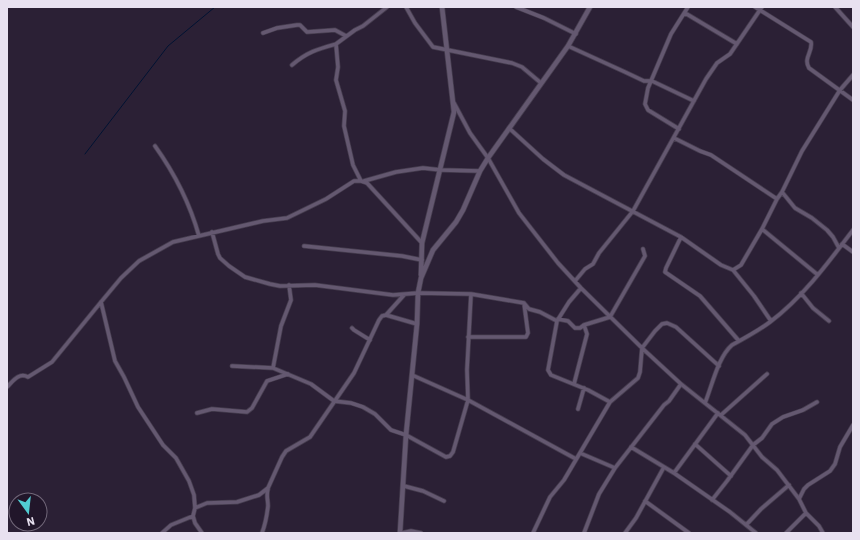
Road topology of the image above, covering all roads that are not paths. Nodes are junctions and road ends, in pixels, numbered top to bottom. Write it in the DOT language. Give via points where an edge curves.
graph roads {
  1 [pos="387,7"];
  2 [pos="406,7"];
  3 [pos="442,7"];
  4 [pos="516,7"];
  5 [pos="590,7"];
  6 [pos="688,7"];
  7 [pos="755,7"];
  8 [pos="835,7"];
  9 [pos="760,8"];
  10 [pos="685,13"];
  11 [pos="853,27"];
  12 [pos="263,34"];
  13 [pos="576,34"];
  14 [pos="346,36"];
  15 [pos="336,44"];
  16 [pos="736,44"];
  17 [pos="568,46"];
  18 [pos="448,51"];
  19 [pos="292,65"];
  20 [pos="853,75"];
  21 [pos="652,81"];
  22 [pos="541,83"];
  23 [pos="840,90"];
  24 [pos="853,100"];
  25 [pos="694,101"];
  26 [pos="454,103"];
  27 [pos="509,128"];
  28 [pos="679,129"];
  29 [pos="674,138"];
  30 [pos="155,146"];
  31 [pos="488,158"];
  32 [pos="441,170"];
  33 [pos="480,172"];
  34 [pos="362,181"];
  35 [pos="782,192"];
  36 [pos="777,199"];
  37 [pos="633,210"];
  38 [pos="762,229"];
  39 [pos="853,230"];
  40 [pos="212,232"];
  41 [pos="200,236"];
  42 [pos="681,237"];
  43 [pos="422,243"];
  44 [pos="304,246"];
  45 [pos="841,246"];
  46 [pos="643,249"];
  47 [pos="853,252"];
  48 [pos="422,260"];
  49 [pos="733,270"];
  50 [pos="818,275"];
  51 [pos="421,278"];
  52 [pos="575,281"];
  53 [pos="289,285"];
  54 [pos="581,288"];
  55 [pos="418,293"];
  56 [pos="801,293"];
  57 [pos="471,294"];
  58 [pos="404,295"];
  59 [pos="100,302"];
  60 [pos="524,303"];
  61 [pos="386,315"];
  62 [pos="610,317"];
  63 [pos="557,320"];
  64 [pos="771,321"];
  65 [pos="829,321"];
  66 [pos="417,324"];
  67 [pos="584,326"];
  68 [pos="352,328"];
  69 [pos="468,337"];
  70 [pos="370,340"];
  71 [pos="739,341"];
  72 [pos="642,348"];
  73 [pos="232,366"];
  74 [pos="719,366"];
  75 [pos="273,368"];
  76 [pos="288,374"];
  77 [pos="767,374"];
  78 [pos="412,375"];
  79 [pos="574,384"];
  80 [pos="681,384"];
  81 [pos="7,387"];
  82 [pos="584,388"];
  83 [pos="468,400"];
  84 [pos="334,401"];
  85 [pos="610,402"];
  86 [pos="817,402"];
  87 [pos="706,403"];
  88 [pos="578,409"];
  89 [pos="197,413"];
  90 [pos="720,414"];
  91 [pos="853,425"];
  92 [pos="406,435"];
  93 [pos="695,444"];
  94 [pos="753,445"];
  95 [pos="631,447"];
  96 [pos="580,453"];
  97 [pos="576,459"];
  98 [pos="664,467"];
  99 [pos="615,468"];
  100 [pos="673,471"];
  101 [pos="731,476"];
  102 [pos="789,485"];
  103 [pos="404,486"];
  104 [pos="268,488"];
  105 [pos="799,499"];
  106 [pos="712,500"];
  107 [pos="444,501"];
  108 [pos="645,501"];
  109 [pos="195,508"];
  110 [pos="806,513"];
  111 [pos="193,516"];
  112 [pos="746,525"];
  113 [pos="162,533"];
  114 [pos="202,533"];
  115 [pos="262,533"];
  116 [pos="401,533"];
  117 [pos="421,533"];
  118 [pos="533,533"];
  119 [pos="584,533"];
  120 [pos="625,533"];
  121 [pos="689,533"];
  122 [pos="756,533"];
  123 [pos="786,533"];
  124 [pos="823,533"];
  1 -- 14 [label="street"];
  2 -- 18 [label="street" via="433,47"];
  3 -- 18 [label="street"];
  4 -- 13 [label="street"];
  5 -- 13 [label="street"];
  6 -- 10 [label="street"];
  7 -- 9 [label="street"];
  8 -- 11 [label="street"];
  9 -- 16 [label="street"];
  9 -- 23 [label="street" via="811,42 806,58 809,68"];
  10 -- 16 [label="street"];
  10 -- 21 [label="street" via="671,34"];
  12 -- 14 [label="street" via="277,28 300,25 307,32 335,30"];
  13 -- 17 [label="street"];
  14 -- 15 [label="street"];
  15 -- 19 [label="street" via="313,50"];
  15 -- 34 [label="street" via="336,80 345,111 344,126 353,165"];
  16 -- 25 [label="street" via="730,54 717,63"];
  17 -- 21 [label="street" via="644,81"];
  17 -- 22 [label="street"];
  18 -- 22 [label="street" via="512,63 522,67"];
  18 -- 26 [label="street"];
  20 -- 23 [label="street"];
  21 -- 25 [label="street"];
  21 -- 28 [label="street" via="648,88 645,107"];
  22 -- 27 [label="street"];
  23 -- 24 [label="street"];
  23 -- 35 [label="street" via="802,151"];
  25 -- 28 [label="street"];
  26 -- 31 [label="street" via="470,133"];
  26 -- 32 [label="street"];
  27 -- 31 [label="street"];
  27 -- 37 [label="street" via="564,175"];
  28 -- 29 [label="street"];
  29 -- 36 [label="street" via="711,155"];
  29 -- 37 [label="street"];
  30 -- 41 [label="street" via="173,172 193,213"];
  31 -- 33 [label="street"];
  31 -- 52 [label="street" via="519,213"];
  32 -- 33 [label="street"];
  32 -- 34 [label="street" via="423,168"];
  32 -- 43 [label="street"];
  33 -- 51 [label="street" via="463,210 433,250"];
  34 -- 40 [label="street" via="354,181 326,199 287,218"];
  34 -- 43 [label="street" via="367,183"];
  35 -- 36 [label="street"];
  35 -- 45 [label="street" via="795,208 827,230"];
  36 -- 38 [label="street"];
  37 -- 42 [label="street"];
  37 -- 52 [label="street" via="593,264"];
  38 -- 49 [label="street" via="741,265"];
  38 -- 50 [label="street"];
  39 -- 45 [label="street"];
  40 -- 41 [label="street"];
  40 -- 53 [label="street" via="220,258 229,266 245,277 280,286"];
  41 -- 59 [label="street" via="173,242 138,260"];
  42 -- 49 [label="street" via="720,265"];
  42 -- 71 [label="street" via="665,272 700,296"];
  43 -- 48 [label="street"];
  44 -- 48 [label="street"];
  45 -- 47 [label="street"];
  45 -- 50 [label="street"];
  46 -- 62 [label="street" via="645,256"];
  48 -- 51 [label="street"];
  49 -- 64 [label="street"];
  50 -- 56 [label="street"];
  51 -- 55 [label="street"];
  52 -- 54 [label="street"];
  53 -- 58 [label="street" via="315,285"];
  53 -- 75 [label="street" via="292,300 281,326"];
  54 -- 62 [label="street"];
  54 -- 63 [label="street"];
  55 -- 57 [label="street"];
  55 -- 58 [label="street"];
  55 -- 66 [label="street"];
  56 -- 64 [label="street"];
  56 -- 65 [label="street" via="813,308"];
  57 -- 60 [label="street"];
  57 -- 69 [label="street"];
  58 -- 61 [label="street"];
  59 -- 81 [label="street" via="52,362 28,377 21,375"];
  59 -- 109 [label="street" via="114,361 138,407 163,445 176,458 189,481"];
  60 -- 63 [label="street" via="530,309"];
  60 -- 69 [label="street" via="528,333 526,337"];
  61 -- 66 [label="street"];
  61 -- 70 [label="street" via="379,320"];
  62 -- 67 [label="street"];
  62 -- 72 [label="street"];
  63 -- 67 [label="street" via="568,321 575,328"];
  63 -- 79 [label="street" via="548,370 551,375"];
  64 -- 71 [label="street"];
  66 -- 78 [label="street"];
  67 -- 79 [label="street" via="587,334"];
  68 -- 70 [label="street"];
  69 -- 83 [label="street"];
  70 -- 84 [label="street" via="354,373"];
  71 -- 74 [label="street" via="727,350"];
  72 -- 74 [label="street" via="655,331 667,323 676,327"];
  72 -- 80 [label="street"];
  72 -- 85 [label="street" via="638,378"];
  73 -- 75 [label="street"];
  74 -- 87 [label="street"];
  75 -- 76 [label="street"];
  76 -- 84 [label="street" via="311,384"];
  76 -- 89 [label="street" via="267,381 252,408 246,412 212,409"];
  77 -- 90 [label="street"];
  78 -- 83 [label="street"];
  78 -- 92 [label="street"];
  79 -- 82 [label="street"];
  80 -- 87 [label="street"];
  80 -- 95 [label="street"];
  82 -- 85 [label="street"];
  82 -- 88 [label="street"];
  83 -- 92 [label="street" via="450,456 446,457"];
  83 -- 97 [label="street"];
  84 -- 92 [label="street" via="363,407 375,414 391,430"];
  84 -- 104 [label="street" via="310,437 282,456"];
  85 -- 96 [label="street"];
  86 -- 94 [label="street" via="772,424"];
  87 -- 90 [label="street"];
  90 -- 93 [label="street"];
  90 -- 94 [label="street"];
  91 -- 105 [label="street" via="830,471 808,485"];
  92 -- 103 [label="street"];
  93 -- 100 [label="street"];
  93 -- 101 [label="street"];
  94 -- 101 [label="street"];
  94 -- 102 [label="street"];
  95 -- 98 [label="street"];
  95 -- 99 [label="street"];
  96 -- 97 [label="street"];
  96 -- 99 [label="street"];
  97 -- 118 [label="street" via="550,497"];
  98 -- 100 [label="street"];
  98 -- 108 [label="street"];
  99 -- 119 [label="street" via="599,494"];
  100 -- 106 [label="street"];
  101 -- 106 [label="street"];
  102 -- 105 [label="street"];
  102 -- 112 [label="street"];
  103 -- 107 [label="street"];
  103 -- 116 [label="street"];
  104 -- 109 [label="street" via="258,495 237,502 207,503"];
  104 -- 115 [label="street" via="267,516"];
  105 -- 110 [label="street"];
  106 -- 112 [label="street"];
  108 -- 120 [label="street"];
  108 -- 121 [label="street"];
  109 -- 111 [label="street"];
  110 -- 123 [label="street"];
  110 -- 124 [label="street"];
  111 -- 113 [label="street" via="176,522"];
  111 -- 114 [label="street"];
  112 -- 122 [label="street"];
  116 -- 117 [label="street"];
}
